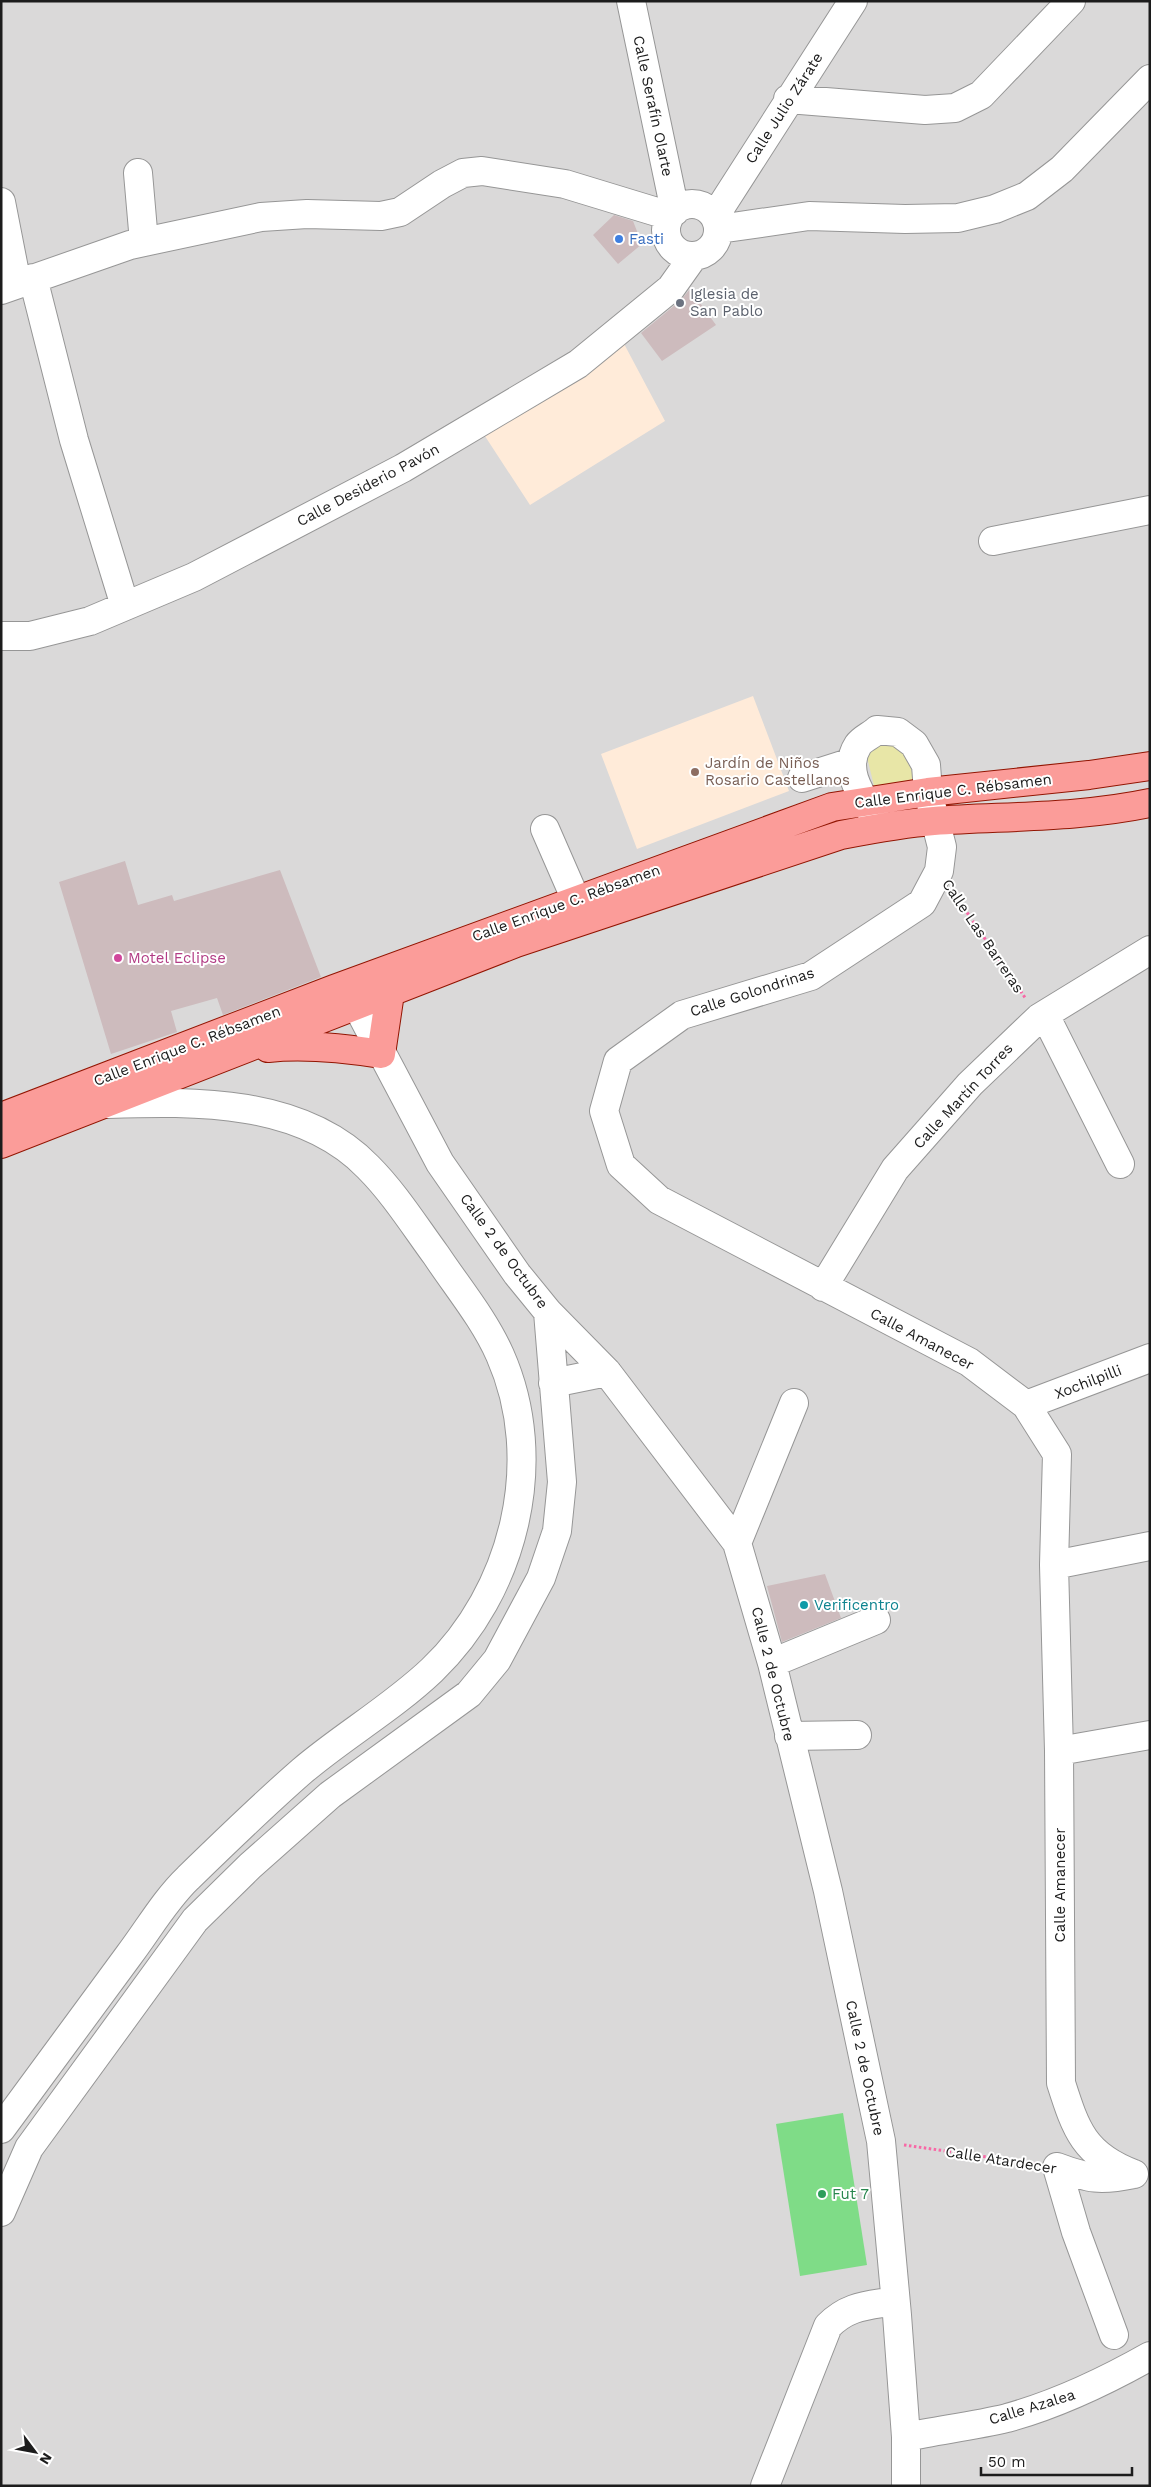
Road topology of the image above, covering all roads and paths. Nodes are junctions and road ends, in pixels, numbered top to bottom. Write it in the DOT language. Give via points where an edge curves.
graph roads {
  1 [pos="631,1"];
  2 [pos="853,1"];
  3 [pos="1071,1"];
  4 [pos="1150,78"];
  5 [pos="788,100"];
  6 [pos="138,173"];
  7 [pos="1,202"];
  8 [pos="672,214"];
  9 [pos="717,222"];
  10 [pos="144,242"];
  11 [pos="693,257"];
  12 [pos="17,284"];
  13 [pos="1150,510"];
  14 [pos="993,541"];
  15 [pos="125,606"];
  16 [pos="1,636"];
  17 [pos="852,762"];
  18 [pos="1150,766"];
  19 [pos="802,778"];
  20 [pos="928,792"];
  21 [pos="866,801"];
  22 [pos="1150,803"];
  23 [pos="935,821"];
  24 [pos="880,827"];
  25 [pos="545,829"];
  26 [pos="939,871"];
  27 [pos="576,900"];
  28 [pos="1150,950"];
  29 [pos="334,989"];
  30 [pos="390,993"];
  31 [pos="356,1004"];
  32 [pos="1042,1016"];
  33 [pos="240,1052"];
  34 [pos="381,1054"];
  35 [pos="101,1104"];
  36 [pos="1,1117"];
  37 [pos="1,1144"];
  38 [pos="1120,1164"];
  39 [pos="823,1287"];
  40 [pos="548,1312"];
  41 [pos="1150,1358"];
  42 [pos="607,1372"];
  43 [pos="553,1383"];
  44 [pos="794,1403"];
  45 [pos="1026,1406"];
  46 [pos="737,1543"];
  47 [pos="1150,1546"];
  48 [pos="1054,1565"];
  49 [pos="876,1620"];
  50 [pos="772,1663"];
  51 [pos="857,1735"];
  52 [pos="1150,1735"];
  53 [pos="789,1736"];
  54 [pos="1059,1751"];
  55 [pos="212,1855"];
  56 [pos="236,1880"];
  57 [pos="1,2129"];
  58 [pos="881,2142"];
  59 [pos="1057,2167"];
  60 [pos="1142,2171"];
  61 [pos="1,2212"];
  62 [pos="896,2308"];
  63 [pos="1114,2335"];
  64 [pos="1150,2356"];
  65 [pos="906,2437"];
  66 [pos="765,2486"];
  67 [pos="906,2486"];
  1 -- 8 [label="street, Calle Serafín Olarte"];
  2 -- 5 [label="street, Calle Julio Zárate"];
  3 -- 5 [label="street" via="981,95 955,108 925,110"];
  4 -- 9 [label="street" via="1062,169 1027,196 995,209 958,218 810,216"];
  5 -- 9 [label="street, Calle Julio Zárate"];
  6 -- 10 [label="street"];
  7 -- 12 [label="street"];
  8 -- 9 [label="street" via="693,203 706,207"];
  8 -- 10 [label="street" via="565,184 482,172 463,173 400,212 381,216 307,214 261,217"];
  8 -- 11 [label="street" via="666,230 669,243 679,253"];
  9 -- 11 [label="street" via="716,242 706,253"];
  10 -- 12 [label="street"];
  11 -- 15 [label="street, Calle Desiderio Pavón" via="671,288 578,364 394,473 194,577"];
  12 -- 15 [label="street" via="74,440"];
  13 -- 14 [label="street"];
  15 -- 16 [label="street, Calle Desiderio Pavón" via="90,622 30,636"];
  17 -- 19 [label="street"];
  17 -- 20 [label="street" via="858,744 877,730 898,732 914,744 926,765"];
  17 -- 21 [label="street" via="853,779"];
  18 -- 20 [label="main road, Calle Enrique C. Rébsamen"];
  20 -- 21 [label="main road, Calle Enrique C. Rébsamen"];
  20 -- 23 [label="street, Calle Las Barreras"];
  21 -- 24 [label="street"];
  21 -- 27 [label="main road, Calle Enrique C. Rébsamen" via="832,807"];
  22 -- 23 [label="main road, Calle Enrique C. Rébsamen" via="1115,811"];
  23 -- 24 [label="main road, Calle Enrique C. Rébsamen"];
  23 -- 26 [label="street, Calle Las Barreras" via="942,847"];
  24 -- 30 [label="main road, Calle Enrique C. Rébsamen" via="841,835 580,920"];
  25 -- 27 [label="street"];
  26 -- 32 [label="path, Calle Las Barreras"];
  26 -- 39 [label="street, Calle Golondrinas" via="922,903 811,976 682,1015 618,1061 604,1111 621,1165 660,1200"];
  27 -- 29 [label="main road, Calle Enrique C. Rébsamen"];
  28 -- 32 [label="street, Calle Martín Torres"];
  29 -- 31 [label="street, Calle 2 de Octubre"];
  29 -- 36 [label="main road, Calle Enrique C. Rébsamen"];
  30 -- 31 [label="main road, Calle Enrique C. Rébsamen"];
  30 -- 34 [label="main road"];
  31 -- 33 [label="main road, Calle Enrique C. Rébsamen"];
  31 -- 34 [label="street, Calle 2 de Octubre"];
  32 -- 38 [label="street"];
  32 -- 39 [label="street, Calle Martín Torres" via="970,1084 895,1170"];
  33 -- 34 [label="main road" via="287,1046 335,1047"];
  33 -- 35 [label="main road, Calle Enrique C. Rébsamen"];
  34 -- 40 [label="street, Calle 2 de Octubre" via="440,1163 517,1274"];
  35 -- 37 [label="main road, Calle Enrique C. Rébsamen"];
  35 -- 55 [label="street" via="194,1103 289,1119 327,1136 366,1164 395,1197 500,1354 513,1388 522,1433 522,1480 515,1526 502,1564 452,1650 428,1674 304,1770"];
  39 -- 45 [label="street, Calle Amanecer" via="969,1362"];
  40 -- 42 [label="street, Calle 2 de Octubre"];
  40 -- 43 [label="street"];
  41 -- 45 [label="street, Xochilpilli"];
  42 -- 43 [label="street"];
  42 -- 46 [label="street, Calle 2 de Octubre"];
  43 -- 56 [label="street" via="562,1482 557,1531 541,1578 496,1660 469,1694 330,1795"];
  44 -- 46 [label="street"];
  45 -- 48 [label="street, Calle Amanecer" via="1057,1454"];
  46 -- 50 [label="street, Calle 2 de Octubre"];
  47 -- 48 [label="street"];
  48 -- 54 [label="street, Calle Amanecer"];
  49 -- 50 [label="street"];
  50 -- 53 [label="street, Calle 2 de Octubre"];
  51 -- 53 [label="street"];
  52 -- 54 [label="street"];
  53 -- 58 [label="street, Calle 2 de Octubre" via="828,1891"];
  54 -- 60 [label="street, Calle Amanecer" via="1061,2083 1075,2127 1093,2149 1113,2166"];
  55 -- 56 [label="street"];
  55 -- 57 [label="street" via="184,1882"];
  56 -- 61 [label="street" via="195,1920 29,2148"];
  58 -- 59 [label="path, Calle Atardecer"];
  58 -- 62 [label="street, Calle 2 de Octubre"];
  59 -- 60 [label="street, Calle Atardecer" via="1081,2176 1103,2179"];
  59 -- 63 [label="street" via="1076,2232"];
  62 -- 65 [label="street, Calle 2 de Octubre"];
  62 -- 66 [label="street" via="828,2326"];
  64 -- 65 [label="street, Calle Azalea" via="1101,2384 1056,2402 1006,2418"];
  65 -- 67 [label="street, Calle 2 de Octubre"];
}
